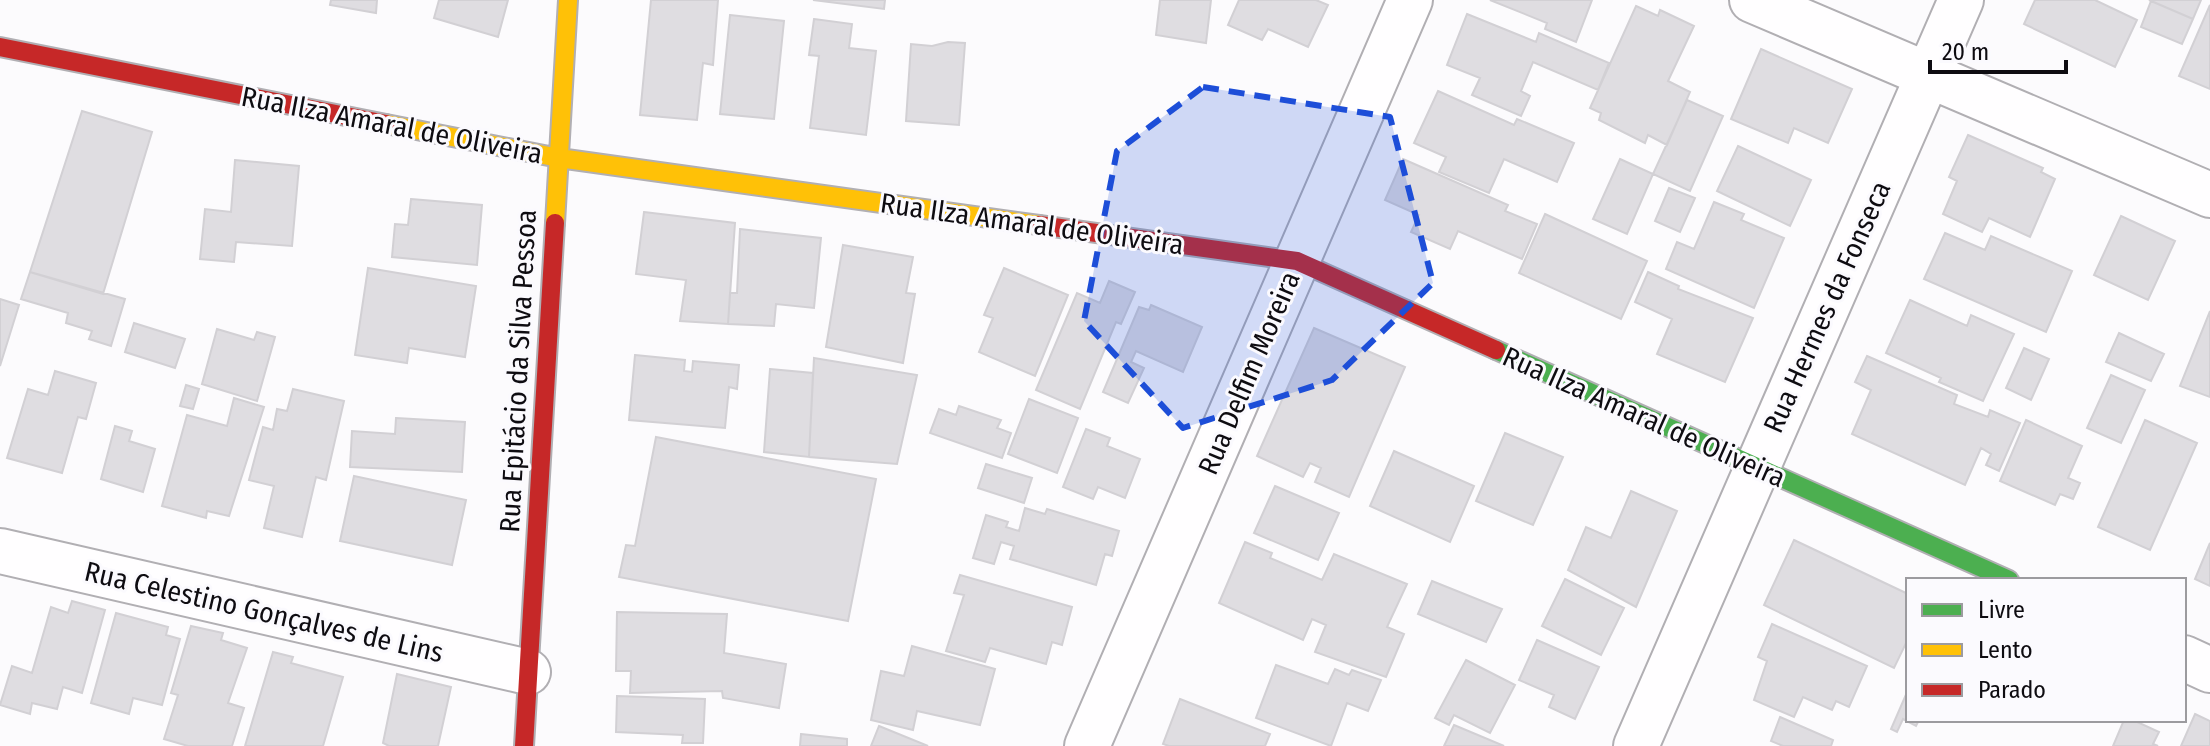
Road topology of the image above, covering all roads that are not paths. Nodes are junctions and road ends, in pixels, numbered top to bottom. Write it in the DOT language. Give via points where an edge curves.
graph roads {
  1 [pos="568,0"];
  2 [pos="1410,0"];
  3 [pos="1752,0"];
  4 [pos="1961,0"];
  5 [pos="0,47"];
  6 [pos="1928,75"];
  7 [pos="559,158"];
  8 [pos="2210,195"];
  9 [pos="1297,261"];
  10 [pos="1757,468"];
  11 [pos="0,551"];
  12 [pos="2004,578"];
  13 [pos="2186,659"];
  14 [pos="2210,670"];
  15 [pos="528,672"];
  16 [pos="524,746"];
  17 [pos="1087,746"];
  18 [pos="1636,746"];
  1 -- 7 [label="street, Rua Epitácio da Silva Pessoa"];
  2 -- 9 [label="street, Rua Delfim Moreira"];
  3 -- 6 [label="street"];
  4 -- 6 [label="street, Rua Hermes da Fonseca"];
  5 -- 7 [label="street, Rua Ilza Amaral de Oliveira"];
  6 -- 8 [label="street"];
  6 -- 10 [label="street, Rua Hermes da Fonseca"];
  7 -- 9 [label="street, Rua Ilza Amaral de Oliveira"];
  7 -- 15 [label="street, Rua Epitácio da Silva Pessoa"];
  9 -- 10 [label="street, Rua Ilza Amaral de Oliveira"];
  9 -- 17 [label="street, Rua Delfim Moreira"];
  10 -- 12 [label="street, Rua Ilza Amaral de Oliveira"];
  10 -- 18 [label="street, Rua Hermes da Fonseca"];
  11 -- 15 [label="street, Rua Celestino Gonçalves de Lins"];
  13 -- 14 [label="street"];
  15 -- 16 [label="street, Rua Epitácio da Silva Pessoa"];
}
